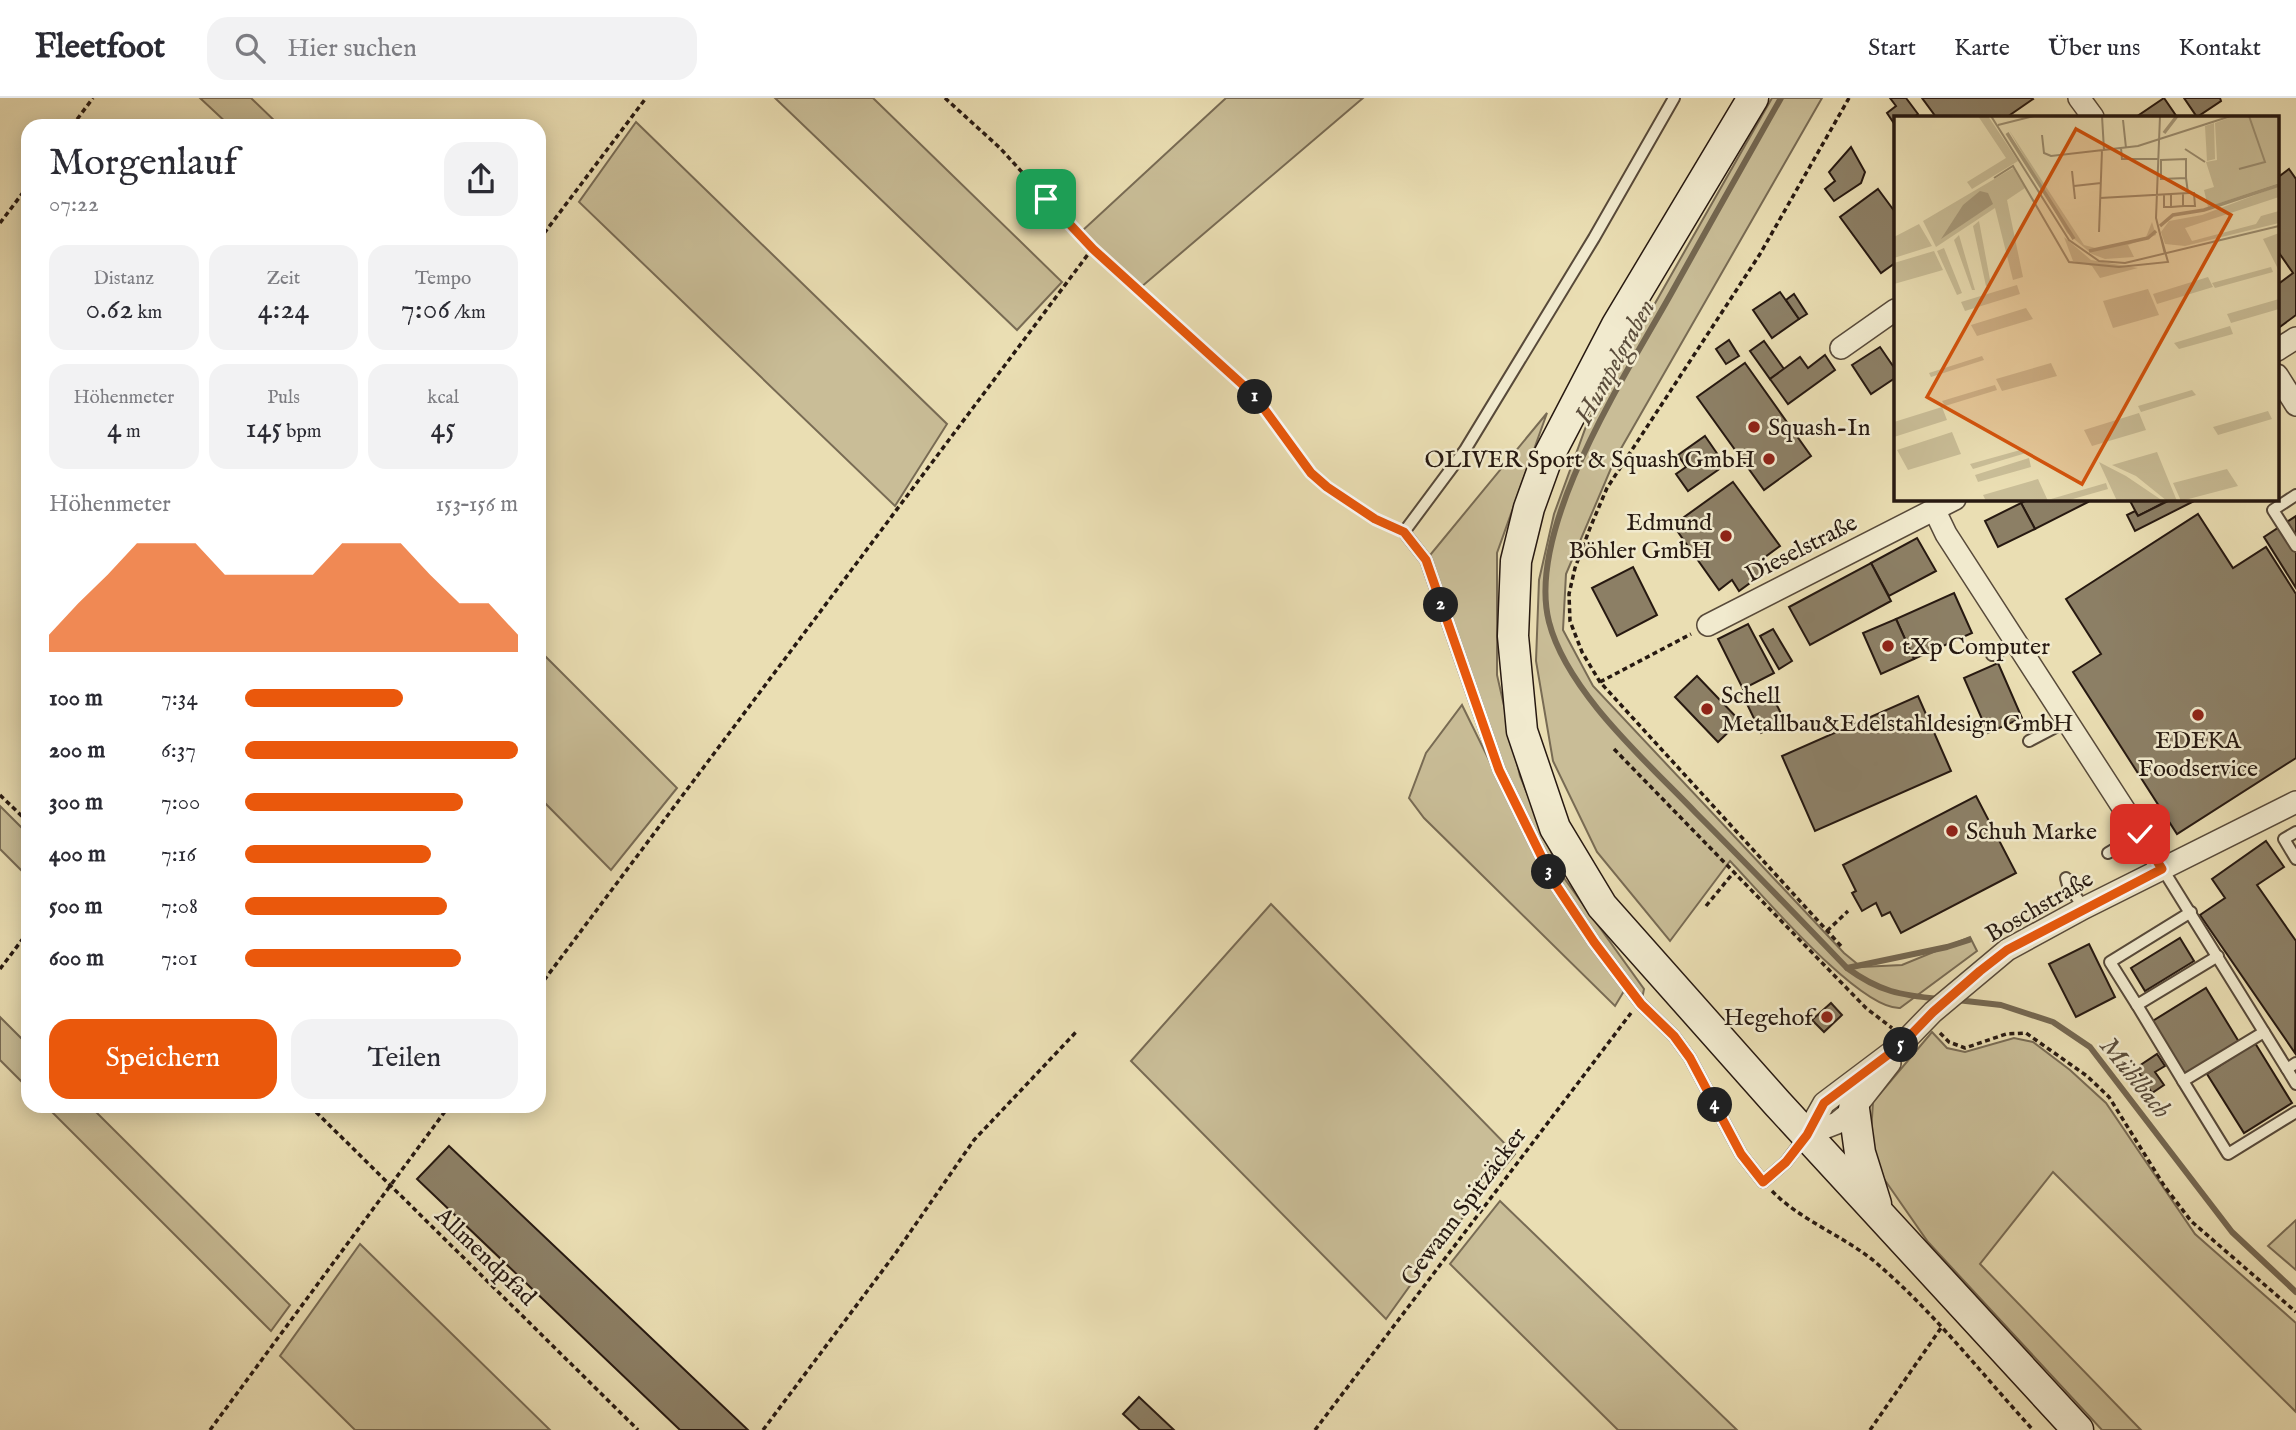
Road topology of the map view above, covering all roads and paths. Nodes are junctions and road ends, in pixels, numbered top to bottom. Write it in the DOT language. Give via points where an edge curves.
graph roads {
  1 [pos="93,98"];
  2 [pos="646,98"];
  3 [pos="945,98"];
  4 [pos="1674,98"];
  5 [pos="1753,98"];
  6 [pos="1849,98"];
  7 [pos="2079,98"];
  8 [pos="2092,116"];
  9 [pos="77,119"];
  10 [pos="21,195"];
  11 [pos="0,223"];
  12 [pos="546,231"];
  13 [pos="1093,249"];
  14 [pos="1894,311"];
  15 [pos="2296,338"];
  16 [pos="1841,348"];
  17 [pos="2278,349"];
  18 [pos="2278,377"];
  19 [pos="2296,405"];
  20 [pos="2296,495"];
  21 [pos="1953,500"];
  22 [pos="1934,509"];
  23 [pos="1404,532"];
  24 [pos="2296,546"];
  25 [pos="1708,625"];
  26 [pos="2016,642"];
  27 [pos="1992,655"];
  28 [pos="1600,682"];
  29 [pos="2067,721"];
  30 [pos="2029,741"];
  31 [pos="1614,749"];
  32 [pos="0,795"];
  33 [pos="2296,802"];
  34 [pos="21,815"];
  35 [pos="2296,832"];
  36 [pos="2140,834"];
  37 [pos="2108,853"];
  38 [pos="2296,859"];
  39 [pos="2162,869"];
  40 [pos="1734,873"];
  41 [pos="2066,878"];
  42 [pos="1706,906"];
  43 [pos="2084,908"];
  44 [pos="1848,911"];
  45 [pos="2191,912"];
  46 [pos="1827,931"];
  47 [pos="21,942"];
  48 [pos="1841,946"];
  49 [pos="2218,956"];
  50 [pos="0,970"];
  51 [pos="546,978"];
  52 [pos="1641,1004"];
  53 [pos="2137,1005"];
  54 [pos="1930,1016"];
  55 [pos="1077,1031"];
  56 [pos="2264,1032"];
  57 [pos="1905,1042"];
  58 [pos="2291,1066"];
  59 [pos="2183,1081"];
  60 [pos="2296,1084"];
  61 [pos="1854,1109"];
  62 [pos="2296,1112"];
  63 [pos="317,1113"];
  64 [pos="444,1113"];
  65 [pos="1807,1135"];
  66 [pos="1763,1182"];
  67 [pos="388,1185"];
  68 [pos="1879,1211"];
  69 [pos="2296,1312"];
  70 [pos="1941,1328"];
  71 [pos="212,1429"];
  72 [pos="638,1430"];
  73 [pos="762,1430"];
  74 [pos="1315,1430"];
  75 [pos="1870,1430"];
  76 [pos="2033,1430"];
  77 [pos="2078,1430"];
  1 -- 9 [label="path"];
  2 -- 12 [label="path"];
  3 -- 13 [label="path" via="1000,148"];
  4 -- 23 [label="lane" via="1465,450"];
  5 -- 65 [label="main road" via="1617,325 1546,461 1516,561 1513,636 1522,731 1555,828 1602,906"];
  6 -- 28 [label="path" via="1760,254 1607,488 1569,594 1570,621"];
  7 -- 8 [label="street"];
  10 -- 11 [label="path"];
  13 -- 23 [label="path" via="1254,395 1311,473 1375,519"];
  13 -- 51 [label="path"];
  14 -- 16 [label="street"];
  15 -- 17 [label="street"];
  18 -- 19 [label="street"];
  20 -- 24 [label="lane" via="2273,510"];
  21 -- 22 [label="street, Dieselstraße"];
  22 -- 25 [label="street, Dieselstraße"];
  22 -- 26 [label="street"];
  23 -- 52 [label="lane" via="1426,560 1499,770 1554,882"];
  25 -- 28 [label="path"];
  26 -- 27 [label="lane"];
  26 -- 29 [label="street"];
  28 -- 46 [label="path"];
  29 -- 30 [label="lane"];
  29 -- 36 [label="street"];
  31 -- 40 [label="path"];
  32 -- 34 [label="path"];
  33 -- 39 [label="street, Boschstraße"];
  35 -- 38 [label="lane" via="2284,839"];
  36 -- 37 [label="lane"];
  36 -- 39 [label="street"];
  39 -- 43 [label="street, Boschstraße"];
  39 -- 45 [label="lane"];
  40 -- 42 [label="path"];
  40 -- 57 [label="path"];
  41 -- 43 [label="lane"];
  43 -- 54 [label="street, Boschstraße" via="2007,950"];
  44 -- 46 [label="path"];
  45 -- 49 [label="lane"];
  45 -- 53 [label="lane" via="2110,962"];
  46 -- 48 [label="path"];
  47 -- 50 [label="path"];
  49 -- 53 [label="lane"];
  49 -- 56 [label="lane"];
  52 -- 66 [label="lane" via="1690,1058 1741,1154"];
  52 -- 74 [label="path, Gewann Spitzäcker"];
  53 -- 59 [label="lane"];
  54 -- 57 [label="street, Boschstraße"];
  54 -- 69 [label="path" via="1949,1042 1965,1048 2006,1034 2026,1033 2087,1076 2109,1097 2191,1221"];
  55 -- 73 [label="path" via="974,1140 895,1254"];
  56 -- 58 [label="lane"];
  56 -- 59 [label="lane"];
  57 -- 61 [label="street, Boschstraße"];
  57 -- 65 [label="street, Boschstraße" via="1824,1103"];
  58 -- 60 [label="lane"];
  59 -- 62 [label="lane" via="2228,1154"];
  61 -- 65 [label="street, Boschstraße" via="1837,1123"];
  61 -- 68 [label="main road" via="1860,1153"];
  63 -- 67 [label="path, Allmendpfad"];
  64 -- 67 [label="path"];
  65 -- 66 [label="lane"];
  65 -- 68 [label="main road"];
  66 -- 70 [label="path" via="1784,1204 1871,1259"];
  67 -- 71 [label="path"];
  67 -- 72 [label="path, Allmendpfad"];
  68 -- 77 [label="main road"];
  70 -- 75 [label="path"];
  70 -- 76 [label="path"];
}
